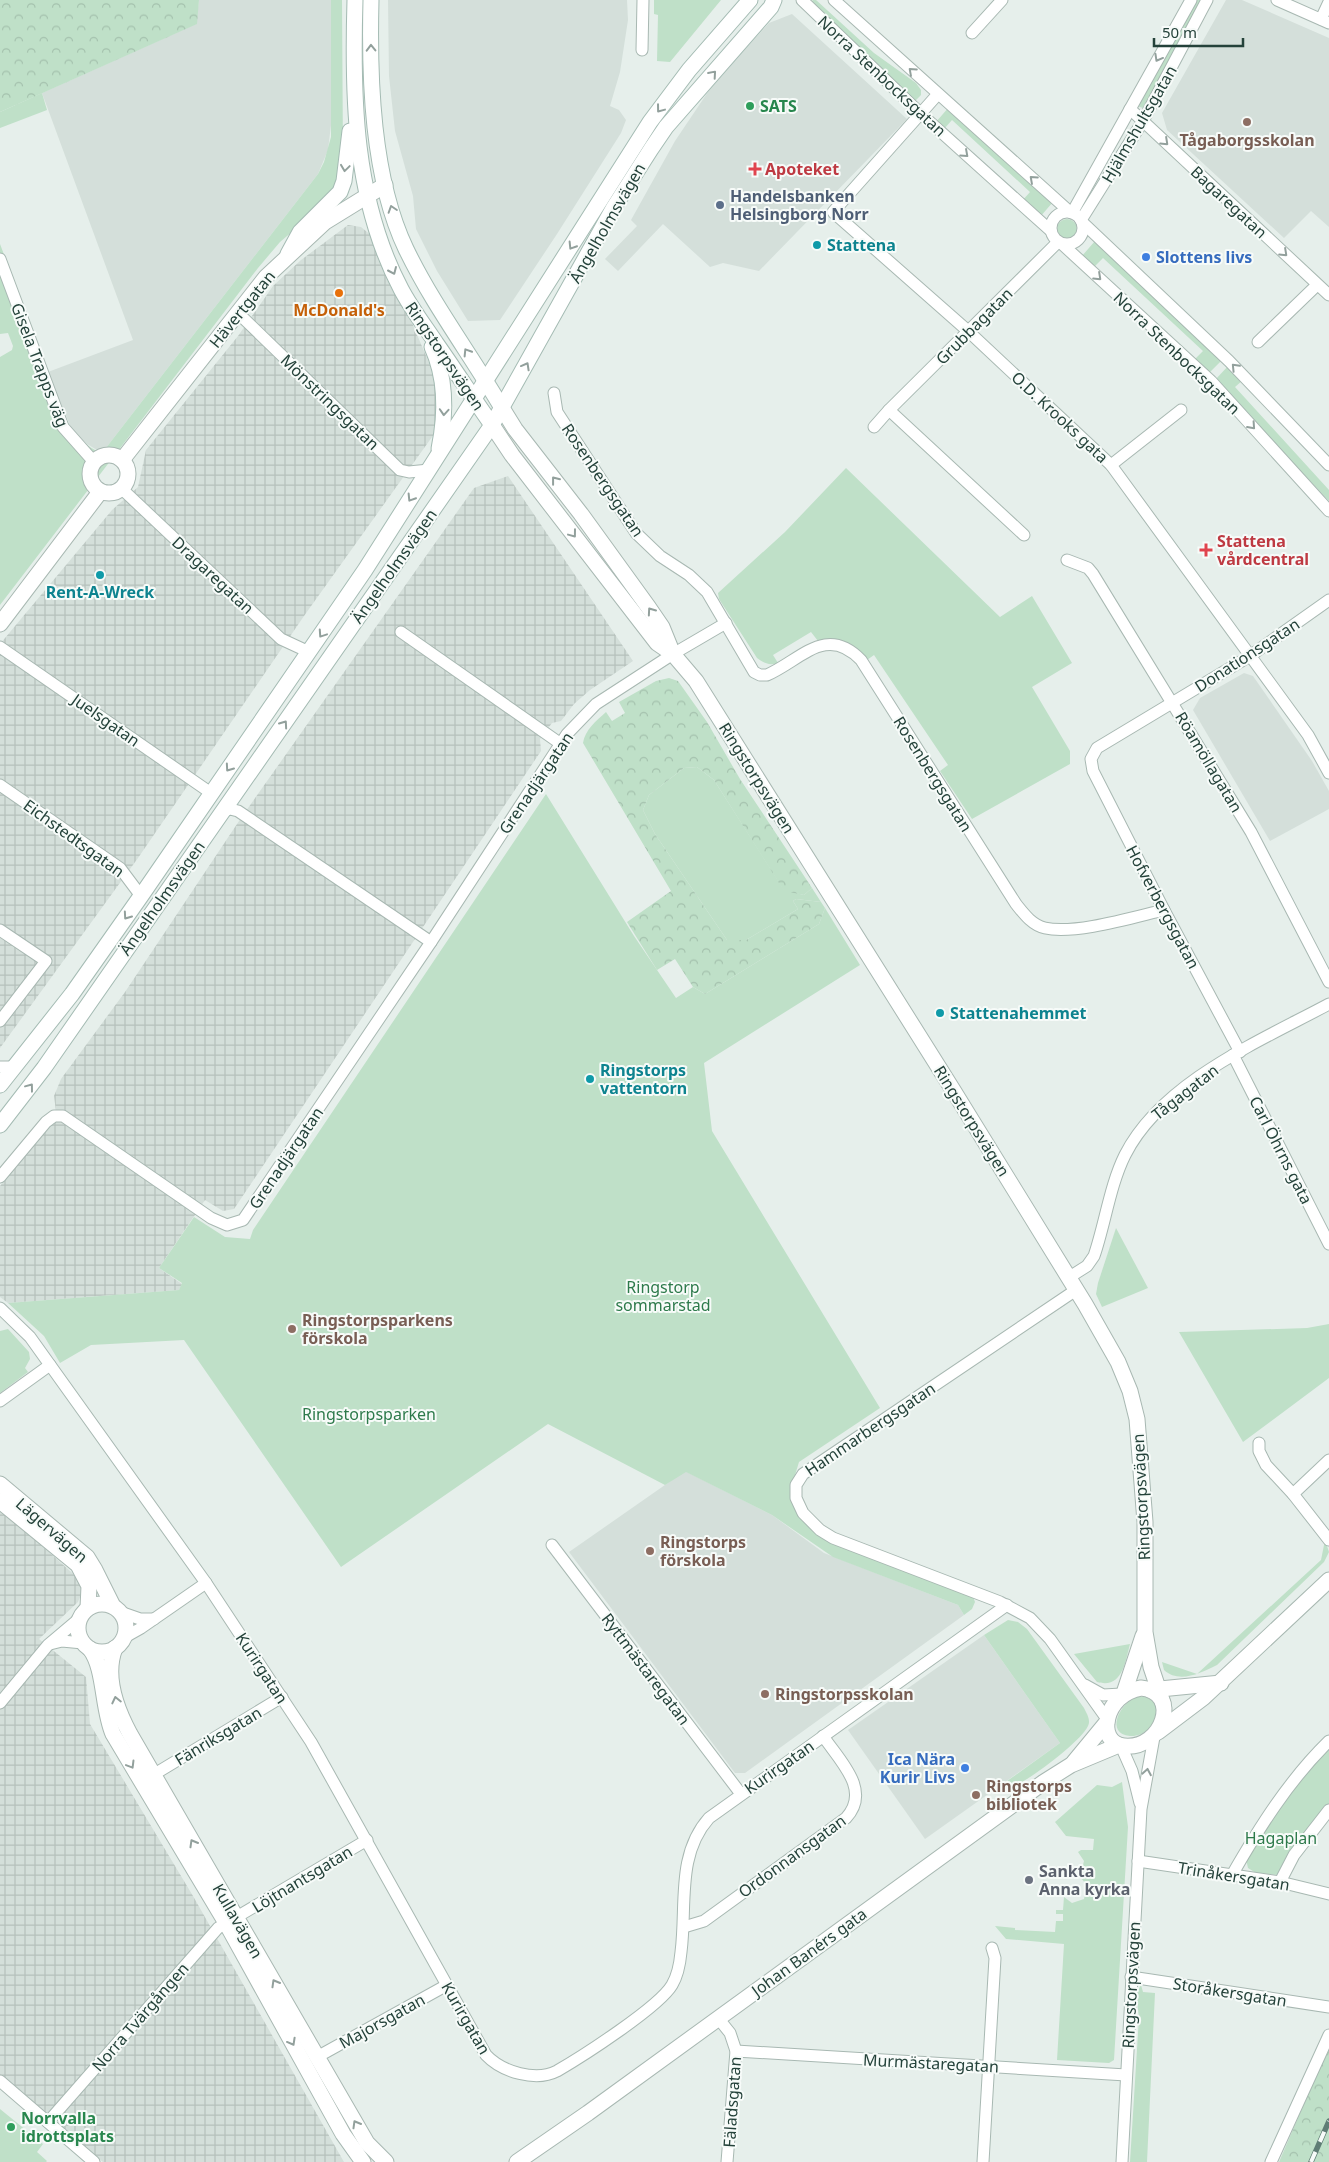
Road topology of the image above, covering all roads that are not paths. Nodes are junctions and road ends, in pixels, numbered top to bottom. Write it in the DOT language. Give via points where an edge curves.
graph roads {
  1 [pos="355,0"];
  2 [pos="371,0"];
  3 [pos="643,0"];
  4 [pos="750,0"];
  5 [pos="774,0"];
  6 [pos="802,0"];
  7 [pos="834,0"];
  8 [pos="1002,0"];
  9 [pos="1191,0"];
  10 [pos="1207,0"];
  11 [pos="1277,0"];
  12 [pos="1329,2"];
  13 [pos="1325,21"];
  14 [pos="972,33"];
  15 [pos="642,50"];
  16 [pos="355,67"];
  17 [pos="938,94"];
  18 [pos="1130,109"];
  19 [pos="921,114"];
  20 [pos="1143,121"];
  21 [pos="385,185"];
  22 [pos="367,195"];
  23 [pos="1076,216"];
  24 [pos="1051,231"];
  25 [pos="1060,243"];
  26 [pos="288,254"];
  27 [pos="0,259"];
  28 [pos="1317,285"];
  29 [pos="1329,296"];
  30 [pos="238,313"];
  31 [pos="418,316"];
  32 [pos="968,331"];
  33 [pos="1258,342"];
  34 [pos="486,380"];
  35 [pos="554,393"];
  36 [pos="474,399"];
  37 [pos="502,408"];
  38 [pos="889,410"];
  39 [pos="1181,410"];
  40 [pos="492,425"];
  41 [pos="874,427"];
  42 [pos="122,460"];
  43 [pos="94,462"];
  44 [pos="433,464"];
  45 [pos="1111,465"];
  46 [pos="1329,465"];
  47 [pos="122,489"];
  48 [pos="100,492"];
  49 [pos="1329,511"];
  50 [pos="1024,535"];
  51 [pos="1067,560"];
  52 [pos="1329,600"];
  53 [pos="0,624"];
  54 [pos="726,624"];
  55 [pos="401,632"];
  56 [pos="0,647"];
  57 [pos="310,652"];
  58 [pos="672,654"];
  59 [pos="1250,656"];
  60 [pos="1172,703"];
  61 [pos="561,744"];
  62 [pos="1091,759"];
  63 [pos="1329,773"];
  64 [pos="0,785"];
  65 [pos="211,793"];
  66 [pos="224,811"];
  67 [pos="141,896"];
  68 [pos="1164,910"];
  69 [pos="0,930"];
  70 [pos="431,942"];
  71 [pos="1329,982"];
  72 [pos="1329,1004"];
  73 [pos="0,1021"];
  74 [pos="1236,1054"];
  75 [pos="6,1067"];
  76 [pos="0,1084"];
  77 [pos="0,1125"];
  78 [pos="0,1177"];
  79 [pos="1329,1244"];
  80 [pos="1072,1284"];
  81 [pos="0,1308"];
  82 [pos="50,1365"];
  83 [pos="0,1401"];
  84 [pos="1259,1443"];
  85 [pos="1329,1460"];
  86 [pos="0,1484"];
  87 [pos="1293,1494"];
  88 [pos="0,1501"];
  89 [pos="1329,1540"];
  90 [pos="552,1545"];
  91 [pos="1329,1580"];
  92 [pos="206,1583"];
  93 [pos="1007,1605"];
  94 [pos="116,1609"];
  95 [pos="84,1613"];
  96 [pos="154,1619"];
  97 [pos="1144,1632"];
  98 [pos="120,1642"];
  99 [pos="48,1645"];
  100 [pos="86,1646"];
  101 [pos="105,1670"];
  102 [pos="1153,1672"];
  103 [pos="1081,1682"];
  104 [pos="1221,1683"];
  105 [pos="1177,1688"];
  106 [pos="1123,1694"];
  107 [pos="1157,1694"];
  108 [pos="282,1697"];
  109 [pos="0,1703"];
  110 [pos="1107,1721"];
  111 [pos="1156,1734"];
  112 [pos="823,1736"];
  113 [pos="1329,1741"];
  114 [pos="1120,1745"];
  115 [pos="1071,1764"];
  116 [pos="154,1775"];
  117 [pos="741,1794"];
  118 [pos="1141,1809"];
  119 [pos="1329,1810"];
  120 [pos="367,1840"];
  121 [pos="1138,1860"];
  122 [pos="1232,1875"];
  123 [pos="1280,1882"];
  124 [pos="1329,1894"];
  125 [pos="231,1920"];
  126 [pos="684,1927"];
  127 [pos="992,1948"];
  128 [pos="1131,1977"];
  129 [pos="447,1985"];
  130 [pos="1329,2007"];
  131 [pos="718,2018"];
  132 [pos="1329,2035"];
  133 [pos="736,2051"];
  134 [pos="317,2058"];
  135 [pos="989,2066"];
  136 [pos="1126,2075"];
  137 [pos="0,2081"];
  138 [pos="48,2122"];
  139 [pos="548,2141"];
  140 [pos="94,2162"];
  141 [pos="362,2162"];
  142 [pos="386,2162"];
  143 [pos="517,2162"];
  144 [pos="524,2162"];
  145 [pos="727,2162"];
  146 [pos="983,2162"];
  147 [pos="1122,2162"];
  148 [pos="1271,2162"];
  1 -- 16 [label="street, Ringstorpsvägen"];
  21 -- 2 [label="street, Ringstorpsvägen, one-way" via="371,70"];
  3 -- 15 [label="street"];
  4 -- 34 [label="street, Ängelholmsvägen, one-way" via="688,70 650,122"];
  37 -- 5 [label="street, Ängelholmsvägen, one-way" via="639,167 666,127"];
  6 -- 19 [label="street, Norra Stenbocksgatan"];
  17 -- 7 [label="street, Norra Stenbocksgatan, one-way"];
  8 -- 14 [label="street"];
  9 -- 18 [label="street, Hjälmshultsgatan, one-way"];
  10 -- 20 [label="street, Hjälmshultsgatan"];
  11 -- 13 [label="street"];
  12 -- 13 [label="street"];
  16 -- 22 [label="street, Ringstorpsvägen" via="358,146"];
  16 -- 26 [label="street, one-way" via="350,137 340,192 300,232"];
  17 -- 19 [label="street"];
  23 -- 17 [label="street, Norra Stenbocksgatan, one-way"];
  18 -- 20 [label="street, Bagaregatan"];
  18 -- 23 [label="street, Hjälmshultsgatan"];
  19 -- 24 [label="street, Norra Stenbocksgatan, one-way"];
  19 -- 32 [label="street, O.D. Krooks gata" via="833,212"];
  20 -- 23 [label="street, Hjälmshultsgatan"];
  20 -- 28 [label="street, Bagaregatan, one-way"];
  21 -- 22 [label="street, Hävertgatan"];
  34 -- 21 [label="street, Ringstorpsvägen, one-way" via="406,249"];
  22 -- 26 [label="street, Hävertgatan" via="325,222"];
  22 -- 31 [label="street, Ringstorpsvägen, one-way" via="388,260"];
  23 -- 24 [label="street" via="1062,212 1051,223"];
  23 -- 25 [label="street" via="1083,230 1080,238 1073,243"];
  46 -- 23 [label="street, Norra Stenbocksgatan, one-way" via="1229,361"];
  24 -- 25 [label="street, Norra Stenbocksgatan"];
  25 -- 32 [label="street, Grubbagatan"];
  25 -- 49 [label="street, Norra Stenbocksgatan, one-way" via="1211,381"];
  26 -- 30 [label="street, Hävertgatan"];
  27 -- 43 [label="street, Gisela Trapps väg" via="63,427"];
  28 -- 29 [label="street, Bagaregatan"];
  28 -- 33 [label="street"];
  30 -- 42 [label="street, Hävertgatan"];
  30 -- 44 [label="street, Mönstringsgatan" via="400,470 409,472"];
  31 -- 36 [label="street, Ringstorpsvägen"];
  31 -- 44 [label="street, one-way" via="436,355 443,380 445,410"];
  32 -- 38 [label="street, Grubbagatan"];
  32 -- 45 [label="street, O.D. Krooks gata"];
  34 -- 36 [label="street, Ängelholmsvägen"];
  34 -- 37 [label="street, Ringstorpsvägen"];
  35 -- 54 [label="street, Rosenbergsgatan" via="558,412 636,533 707,592"];
  36 -- 40 [label="street, Ringstorpsvägen"];
  36 -- 44 [label="street, Ängelholmsvägen"];
  37 -- 40 [label="street, Ängelholmsvägen"];
  58 -- 37 [label="street, Ringstorpsvägen, one-way" via="662,628 649,608"];
  38 -- 41 [label="street, Grubbagatan"];
  38 -- 50 [label="street"];
  39 -- 45 [label="street"];
  40 -- 58 [label="street, Ringstorpsvägen, one-way" via="642,624"];
  66 -- 40 [label="street, Ängelholmsvägen, one-way"];
  42 -- 43 [label="street" via="108,454"];
  42 -- 47 [label="street" via="129,474"];
  43 -- 48 [label="street" via="90,478"];
  44 -- 57 [label="street, Ängelholmsvägen, one-way"];
  45 -- 59 [label="street, O.D. Krooks gata"];
  47 -- 48 [label="street" via="115,493"];
  47 -- 57 [label="street, Dragaregatan" via="281,639"];
  48 -- 53 [label="street"];
  51 -- 60 [label="street, Röamöllagatan" via="1093,574"];
  52 -- 59 [label="street, Donationsgatan"];
  54 -- 58 [label="street"];
  54 -- 68 [label="street, Rosenbergsgatan" via="754,672 760,675 774,672 826,643 842,645 854,653 1016,904 1036,924 1058,929 1086,926"];
  55 -- 61 [label="street"];
  56 -- 65 [label="street, Juelsgatan"];
  57 -- 65 [label="street, Ängelholmsvägen, one-way"];
  58 -- 61 [label="street, Grenadjärgatan" via="596,704"];
  58 -- 80 [label="street, Ringstorpsvägen" via="701,688"];
  59 -- 60 [label="street, Donationsgatan"];
  59 -- 63 [label="street, O.D. Krooks gata" via="1308,735"];
  60 -- 62 [label="street, Donationsgatan" via="1097,748"];
  60 -- 71 [label="street, Röamöllagatan" via="1251,832"];
  61 -- 70 [label="street, Grenadjärgatan"];
  62 -- 68 [label="street, Hofverbergsgatan" via="1093,770"];
  64 -- 67 [label="street, Eichstedtsgatan" via="120,868"];
  65 -- 67 [label="street, Ängelholmsvägen"];
  66 -- 70 [label="street" via="230,809 241,814"];
  77 -- 66 [label="street, Ängelholmsvägen, one-way" via="44,1068"];
  67 -- 75 [label="street, Ängelholmsvägen, one-way" via="72,994"];
  68 -- 74 [label="street, Hofverbergsgatan"];
  69 -- 73 [label="street" via="46,961"];
  70 -- 78 [label="street, Grenadjärgatan" via="247,1216 239,1223 227,1226 211,1218 63,1116 54,1116 46,1122"];
  72 -- 74 [label="street, Tågagatan"];
  74 -- 79 [label="street, Carl Öhrns gata"];
  74 -- 80 [label="street, Tågagatan" via="1168,1101 1140,1132 1124,1157 1094,1256"];
  75 -- 76 [label="street, Ängelholmsvägen"];
  80 -- 93 [label="street, Hammarbergsgatan" via="803,1474 795,1488 803,1513 833,1538"];
  80 -- 97 [label="street, Ringstorpsvägen" via="1118,1362 1134,1404 1145,1522"];
  81 -- 82 [label="street" via="30,1337"];
  82 -- 83 [label="street"];
  82 -- 92 [label="street, Kurirgatan"];
  84 -- 87 [label="street" via="1266,1465"];
  85 -- 87 [label="street"];
  86 -- 94 [label="street, Lägervägen" via="86,1558"];
  87 -- 89 [label="street"];
  88 -- 95 [label="street, Lägervägen" via="78,1565 89,1586"];
  90 -- 117 [label="street, Ryttmästaregatan"];
  91 -- 104 [label="street"];
  92 -- 96 [label="street"];
  92 -- 108 [label="street, Kurirgatan"];
  93 -- 103 [label="street, Hammarbergsgatan" via="1038,1625"];
  93 -- 112 [label="street, Kurirgatan"];
  94 -- 95 [label="street" via="100,1604"];
  94 -- 96 [label="street" via="140,1619"];
  94 -- 98 [label="street" via="126,1624"];
  95 -- 99 [label="street"];
  95 -- 100 [label="street" via="78,1626"];
  96 -- 98 [label="street"];
  97 -- 102 [label="street, Ringstorpsvägen"];
  97 -- 106 [label="street, Ringstorpsvägen"];
  98 -- 100 [label="street" via="102,1652"];
  98 -- 101 [label="street"];
  99 -- 100 [label="street" via="62,1641"];
  99 -- 109 [label="street"];
  100 -- 101 [label="street"];
  116 -- 101 [label="street, Kullavägen, one-way" via="121,1718"];
  101 -- 125 [label="street, Kullavägen, one-way" via="106,1715 113,1734"];
  102 -- 105 [label="street"];
  102 -- 107 [label="street, Ringstorpsvägen"];
  103 -- 106 [label="street, Hammarbergsgatan" via="1103,1695"];
  103 -- 110 [label="street, Hammarbergsgatan"];
  104 -- 105 [label="street"];
  104 -- 111 [label="street"];
  105 -- 107 [label="street"];
  106 -- 107 [label="street" via="1140,1688"];
  106 -- 110 [label="street" via="1112,1705"];
  107 -- 111 [label="street" via="1164,1720"];
  108 -- 116 [label="street, Fänriksgatan"];
  108 -- 120 [label="street, Kurirgatan"];
  110 -- 114 [label="street" via="1110,1736"];
  110 -- 115 [label="street, Johan Banérs gata"];
  111 -- 114 [label="street" via="1137,1745"];
  118 -- 111 [label="street, Ringstorpsvägen, one-way"];
  112 -- 117 [label="street, Kurirgatan"];
  112 -- 126 [label="street, Ordonnansgatan" via="856,1785 857,1798 851,1812 704,1921"];
  113 -- 122 [label="street" via="1261,1824"];
  114 -- 115 [label="street, Johan Banérs gata"];
  114 -- 118 [label="street, Ringstorpsvägen" via="1132,1771"];
  115 -- 131 [label="street, Johan Banérs gata"];
  125 -- 116 [label="street, Kullavägen, one-way"];
  117 -- 126 [label="street, Kurirgatan" via="709,1818 691,1844 686,1870"];
  118 -- 121 [label="street, Ringstorpsvägen"];
  119 -- 123 [label="street" via="1294,1855"];
  120 -- 125 [label="street, Löjtnantsgatan"];
  120 -- 129 [label="street, Kurirgatan"];
  121 -- 122 [label="street, Trinåkersgatan"];
  121 -- 128 [label="street, Ringstorpsvägen"];
  122 -- 123 [label="street, Trinåkersgatan"];
  123 -- 124 [label="street, Trinåkersgatan"];
  134 -- 125 [label="street, Kullavägen, one-way"];
  125 -- 138 [label="street, Norra Tvärgången" via="218,1928"];
  125 -- 141 [label="street, Kullavägen, one-way" via="343,2134"];
  126 -- 129 [label="street, Kurirgatan" via="677,1974 665,1994 614,2033 549,2074 519,2073 489,2058"];
  127 -- 135 [label="street" via="995,1958"];
  128 -- 130 [label="street, Storåkersgatan"];
  128 -- 136 [label="street, Ringstorpsvägen"];
  129 -- 134 [label="street, Majorsgatan"];
  131 -- 133 [label="street, Fäladsgatan" via="730,2033"];
  131 -- 139 [label="street, Johan Banérs gata"];
  132 -- 148 [label="street"];
  133 -- 135 [label="street, Murmästaregatan"];
  133 -- 145 [label="street, Fäladsgatan"];
  142 -- 134 [label="street, Kullavägen, one-way" via="366,2143"];
  135 -- 136 [label="street, Murmästaregatan"];
  135 -- 146 [label="street"];
  136 -- 147 [label="street, Ringstorpsvägen"];
  137 -- 138 [label="street"];
  138 -- 140 [label="street"];
  139 -- 143 [label="street, Johan Banérs gata"];
  139 -- 144 [label="street, Johan Banérs gata"];
}
